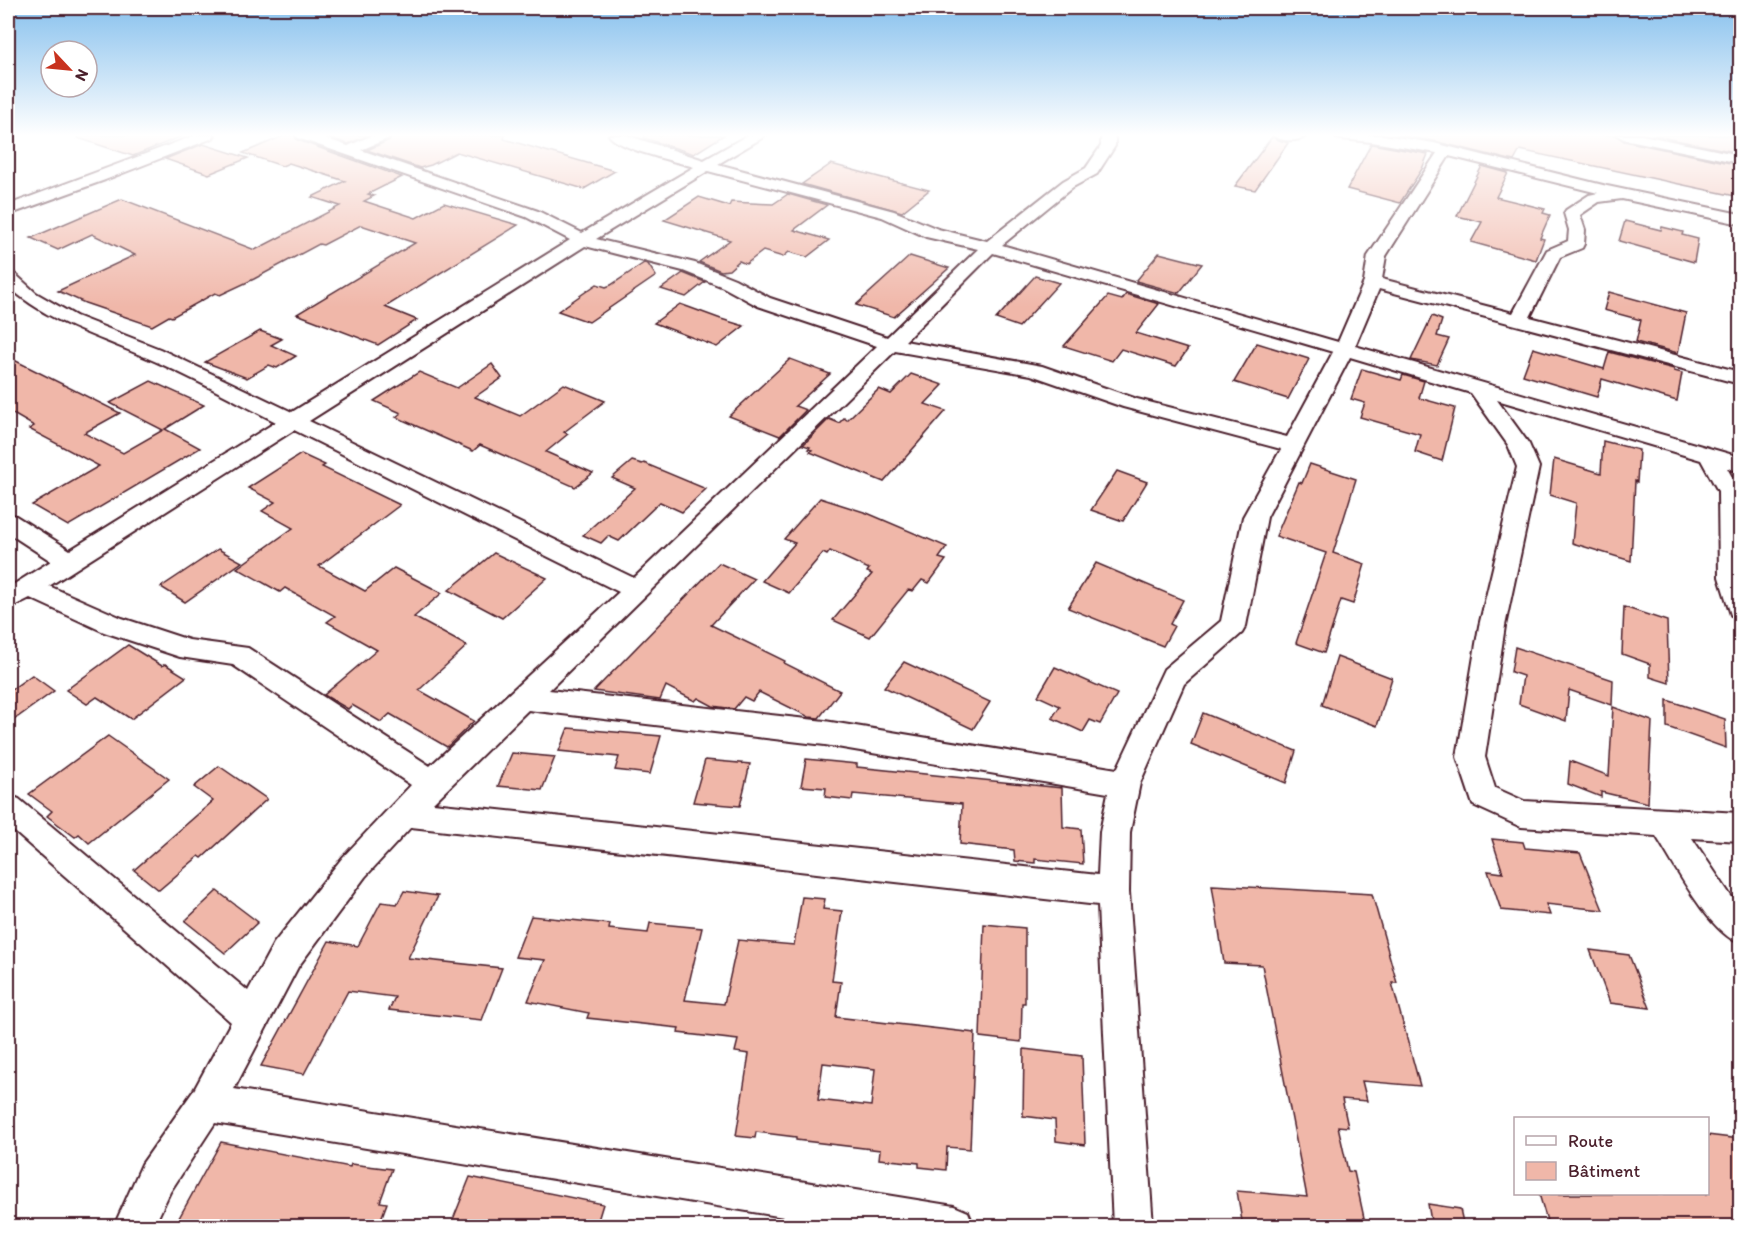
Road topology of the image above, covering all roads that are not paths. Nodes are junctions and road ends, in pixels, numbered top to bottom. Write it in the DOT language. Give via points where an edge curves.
graph roads {
  1 [pos="1591,192"];
  2 [pos="57,193"];
  3 [pos="471,193"];
  4 [pos="661,193"];
  5 [pos="807,193"];
  6 [pos="1057,193"];
  7 [pos="1418,193"];
  8 [pos="1602,193"];
  9 [pos="1628,194"];
  10 [pos="1740,203"];
  11 [pos="8,210"];
  12 [pos="1740,219"];
  13 [pos="582,240"];
  14 [pos="990,246"];
  15 [pos="1373,282"];
  16 [pos="12,286"];
  17 [pos="1519,320"];
  18 [pos="890,344"];
  19 [pos="1345,348"];
  20 [pos="1740,378"];
  21 [pos="1476,386"];
  22 [pos="293,421"];
  23 [pos="1293,445"];
  24 [pos="1709,454"];
  25 [pos="1740,464"];
  26 [pos="8,522"];
  27 [pos="69,561"];
  28 [pos="637,590"];
  29 [pos="18,593"];
  30 [pos="1740,608"];
  31 [pos="522,699"];
  32 [pos="432,783"];
  33 [pos="1125,783"];
  34 [pos="8,808"];
  35 [pos="405,813"];
  36 [pos="1664,822"];
  37 [pos="1740,827"];
  38 [pos="1113,892"];
  39 [pos="1740,927"];
  40 [pos="253,1018"];
  41 [pos="207,1103"];
  42 [pos="134,1227"];
  43 [pos="954,1227"];
  44 [pos="1133,1227"];
  1 -- 17 [label="street" via="1572,213 1576,244 1553,254"];
  2 -- 11 [label="street"];
  3 -- 13 [label="street" via="532,214"];
  4 -- 13 [label="street"];
  5 -- 14 [label="street" via="888,214 932,233"];
  6 -- 14 [label="street"];
  7 -- 15 [label="street" via="1377,256"];
  8 -- 9 [label="street"];
  9 -- 10 [label="street"];
  9 -- 12 [label="street"];
  13 -- 18 [label="street" via="689,267 765,302"];
  13 -- 22 [label="street"];
  14 -- 18 [label="street"];
  14 -- 19 [label="street"];
  15 -- 17 [label="street"];
  15 -- 19 [label="street"];
  16 -- 22 [label="street" via="69,320 153,353"];
  17 -- 20 [label="street"];
  18 -- 23 [label="street" via="1035,370 1130,403"];
  18 -- 28 [label="street"];
  19 -- 21 [label="street"];
  19 -- 23 [label="street"];
  21 -- 24 [label="street"];
  21 -- 36 [label="street" via="1518,444 1528,467 1491,626 1471,757 1483,796 1521,814"];
  22 -- 27 [label="street"];
  22 -- 28 [label="street"];
  23 -- 33 [label="street" via="1255,517 1233,626 1174,678"];
  24 -- 25 [label="street"];
  24 -- 30 [label="street" via="1729,491 1731,577"];
  26 -- 27 [label="street"];
  27 -- 29 [label="street"];
  28 -- 31 [label="street"];
  29 -- 32 [label="street" via="189,650 238,655"];
  31 -- 32 [label="street"];
  31 -- 33 [label="street" via="825,733"];
  32 -- 35 [label="street"];
  33 -- 38 [label="street" via="1115,832"];
  34 -- 40 [label="street"];
  35 -- 38 [label="street"];
  35 -- 40 [label="street" via="354,867 286,955"];
  36 -- 37 [label="street"];
  36 -- 39 [label="street" via="1720,907"];
  38 -- 44 [label="street"];
  40 -- 41 [label="street"];
  41 -- 42 [label="street" via="156,1178"];
  41 -- 43 [label="street"];
}
